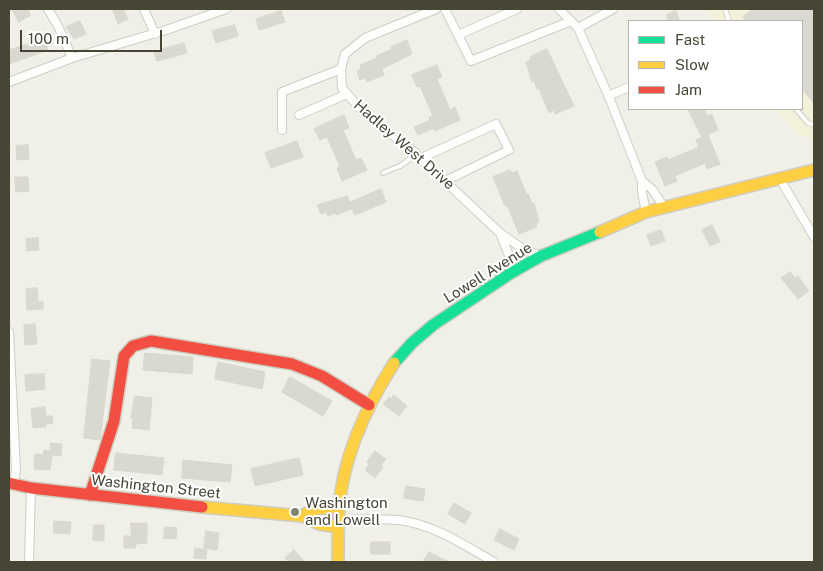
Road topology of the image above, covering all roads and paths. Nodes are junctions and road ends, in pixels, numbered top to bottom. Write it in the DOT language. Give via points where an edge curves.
graph roads {
  1 [pos="48,9"];
  2 [pos="144,9"];
  3 [pos="226,9"];
  4 [pos="436,9"];
  5 [pos="445,9"];
  6 [pos="517,9"];
  7 [pos="559,9"];
  8 [pos="613,9"];
  9 [pos="571,21"];
  10 [pos="578,28"];
  11 [pos="155,34"];
  12 [pos="458,35"];
  13 [pos="72,58"];
  14 [pos="340,69"];
  15 [pos="9,82"];
  16 [pos="628,87"];
  17 [pos="347,94"];
  18 [pos="608,96"];
  19 [pos="797,110"];
  20 [pos="299,115"];
  21 [pos="814,126"];
  22 [pos="282,130"];
  23 [pos="419,156"];
  24 [pos="814,170"];
  25 [pos="383,173"];
  26 [pos="780,179"];
  27 [pos="446,181"];
  28 [pos="642,181"];
  29 [pos="664,207"];
  30 [pos="646,212"];
  31 [pos="500,233"];
  32 [pos="814,236"];
  33 [pos="542,256"];
  34 [pos="511,273"];
  35 [pos="9,332"];
  36 [pos="369,405"];
  37 [pos="11,484"];
  38 [pos="31,488"];
  39 [pos="90,495"];
  40 [pos="339,507"];
  41 [pos="302,516"];
  42 [pos="338,524"];
  43 [pos="29,562"];
  44 [pos="338,562"];
  45 [pos="494,562"];
  1 -- 13 [label="street"];
  2 -- 11 [label="street"];
  3 -- 11 [label="street"];
  4 -- 14 [label="street" via="365,38 345,54"];
  5 -- 12 [label="street"];
  6 -- 12 [label="street"];
  7 -- 9 [label="street"];
  8 -- 10 [label="street"];
  9 -- 10 [label="street"];
  9 -- 12 [label="street" via="471,61"];
  10 -- 18 [label="street"];
  11 -- 13 [label="street"];
  13 -- 15 [label="street"];
  14 -- 17 [label="street, Hadley West Drive" via="342,88"];
  14 -- 22 [label="street" via="282,92"];
  16 -- 18 [label="street"];
  17 -- 20 [label="street"];
  17 -- 23 [label="street, Hadley West Drive" via="363,112"];
  18 -- 28 [label="street"];
  19 -- 21 [label="lane"];
  23 -- 25 [label="lane"];
  23 -- 27 [label="street, Hadley West Drive"];
  23 -- 27 [label="street" via="496,124 508,150"];
  24 -- 26 [label="street, Lowell Avenue"];
  26 -- 29 [label="street, Lowell Avenue"];
  26 -- 32 [label="street"];
  27 -- 31 [label="street, Hadley West Drive"];
  28 -- 29 [label="street"];
  28 -- 30 [label="street"];
  29 -- 30 [label="street, Lowell Avenue"];
  30 -- 33 [label="street, Lowell Avenue"];
  31 -- 33 [label="street, Hadley West Drive" via="523,249"];
  31 -- 34 [label="street, Hadley West Drive" via="510,258"];
  33 -- 34 [label="street, Lowell Avenue"];
  34 -- 36 [label="street, Lowell Avenue" via="412,343 395,362"];
  35 -- 37 [label="street" via="16,470"];
  36 -- 39 [label="street" via="322,376 292,364 151,341 133,346 124,356 114,421"];
  36 -- 40 [label="street, Lowell Avenue" via="349,454"];
  37 -- 38 [label="street, Washington Street"];
  38 -- 39 [label="street, Washington Street"];
  38 -- 43 [label="street"];
  39 -- 41 [label="street, Washington Street"];
  40 -- 41 [label="street, Washington Street" via="310,510"];
  40 -- 42 [label="street, Lowell Avenue"];
  41 -- 42 [label="street, Washington Street" via="319,524"];
  42 -- 44 [label="street, Lowell Avenue"];
  42 -- 45 [label="street" via="397,520 420,524"];
}
